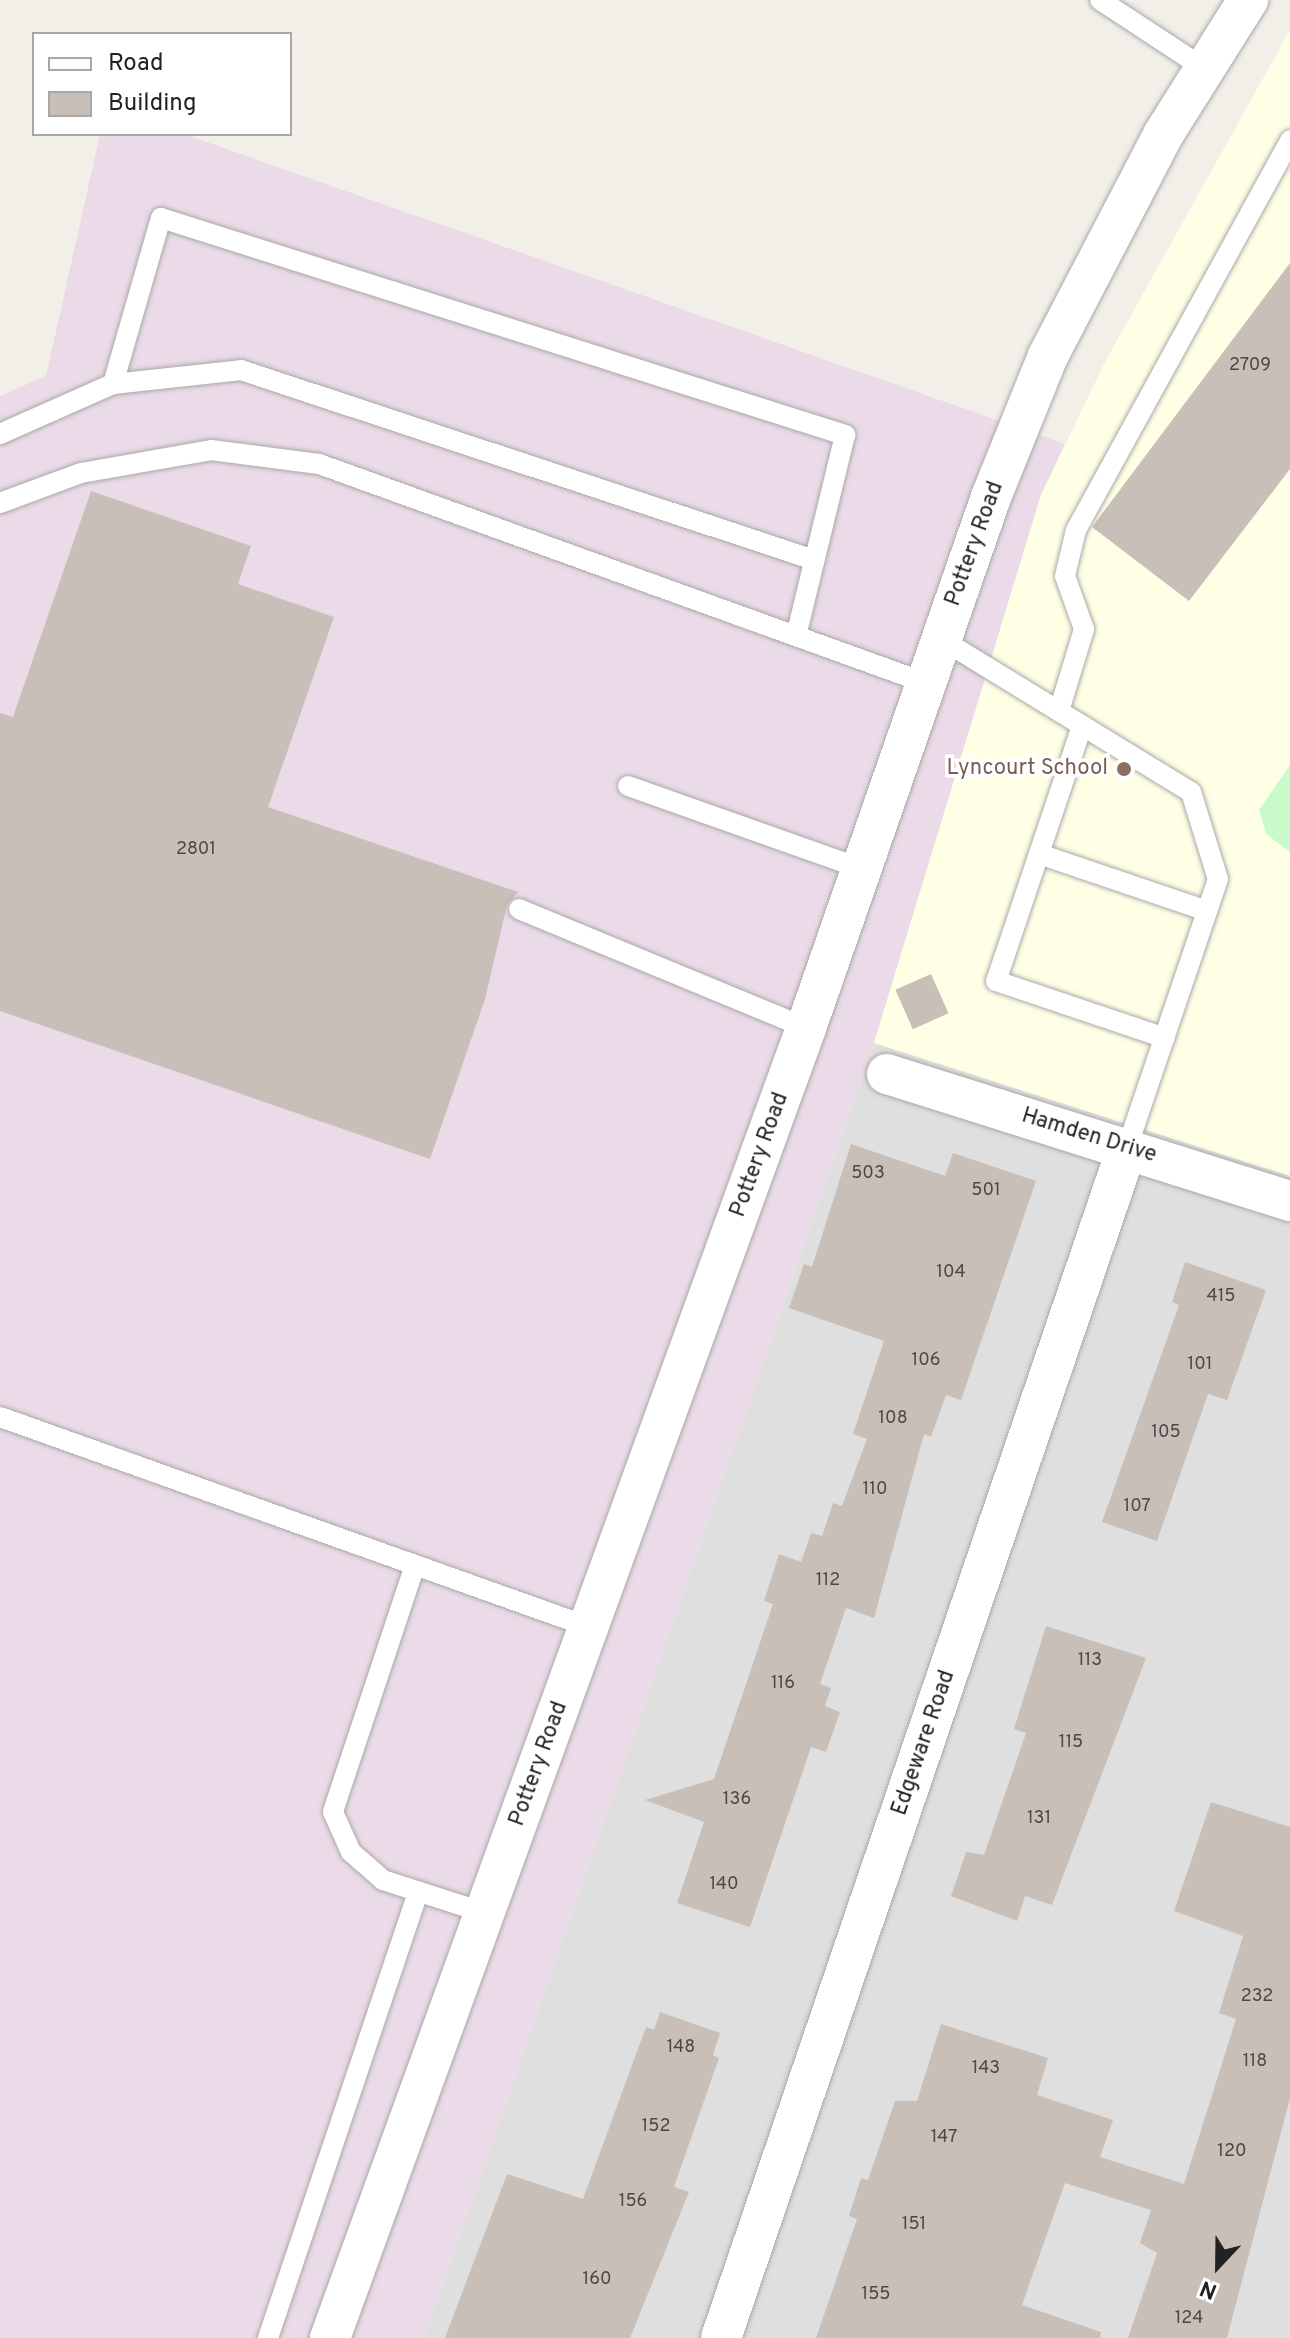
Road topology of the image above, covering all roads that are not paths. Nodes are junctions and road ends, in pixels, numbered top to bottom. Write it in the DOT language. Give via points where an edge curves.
graph roads {
  1 [pos="1100,0"];
  2 [pos="1248,0"];
  3 [pos="1205,69"];
  4 [pos="1290,140"];
  5 [pos="113,384"];
  6 [pos="0,434"];
  7 [pos="0,503"];
  8 [pos="814,560"];
  9 [pos="796,636"];
  10 [pos="941,639"];
  11 [pos="926,683"];
  12 [pos="1059,711"];
  13 [pos="1082,726"];
  14 [pos="628,786"];
  15 [pos="1039,854"];
  16 [pos="862,869"];
  17 [pos="519,909"];
  18 [pos="1207,911"];
  19 [pos="806,1028"];
  20 [pos="1165,1038"];
  21 [pos="887,1074"];
  22 [pos="1127,1148"];
  23 [pos="1290,1201"];
  24 [pos="0,1417"];
  25 [pos="415,1565"];
  26 [pos="589,1627"];
  27 [pos="418,1891"];
  28 [pos="485,1913"];
  29 [pos="268,2338"];
  30 [pos="330,2338"];
  31 [pos="721,2338"];
  1 -- 3 [label="lane"];
  2 -- 3 [label="street, Pottery Road"];
  3 -- 10 [label="street, Pottery Road" via="1048,356"];
  4 -- 12 [label="lane" via="1112,454 1076,530 1065,576 1084,629"];
  5 -- 6 [label="lane"];
  5 -- 8 [label="lane" via="241,370"];
  5 -- 8 [label="lane" via="161,218 845,435"];
  7 -- 9 [label="lane" via="81,473 211,450 319,464"];
  8 -- 9 [label="lane"];
  9 -- 11 [label="lane"];
  10 -- 11 [label="street, Pottery Road"];
  10 -- 12 [label="lane"];
  11 -- 16 [label="street, Pottery Road"];
  12 -- 13 [label="lane"];
  13 -- 15 [label="lane"];
  13 -- 18 [label="lane" via="1191,792 1218,879"];
  14 -- 16 [label="lane"];
  15 -- 18 [label="lane"];
  15 -- 20 [label="lane" via="996,981"];
  16 -- 19 [label="street, Pottery Road"];
  17 -- 19 [label="lane"];
  18 -- 20 [label="lane"];
  19 -- 26 [label="street, Pottery Road"];
  20 -- 22 [label="lane"];
  21 -- 22 [label="street, Hamden Drive"];
  22 -- 23 [label="street, Hamden Drive"];
  22 -- 31 [label="street, Edgeware Road"];
  24 -- 25 [label="lane"];
  25 -- 26 [label="lane"];
  25 -- 27 [label="lane" via="333,1812 351,1852 383,1880"];
  26 -- 28 [label="street, Pottery Road"];
  27 -- 28 [label="lane"];
  27 -- 29 [label="lane"];
  28 -- 30 [label="street, Pottery Road"];
}
